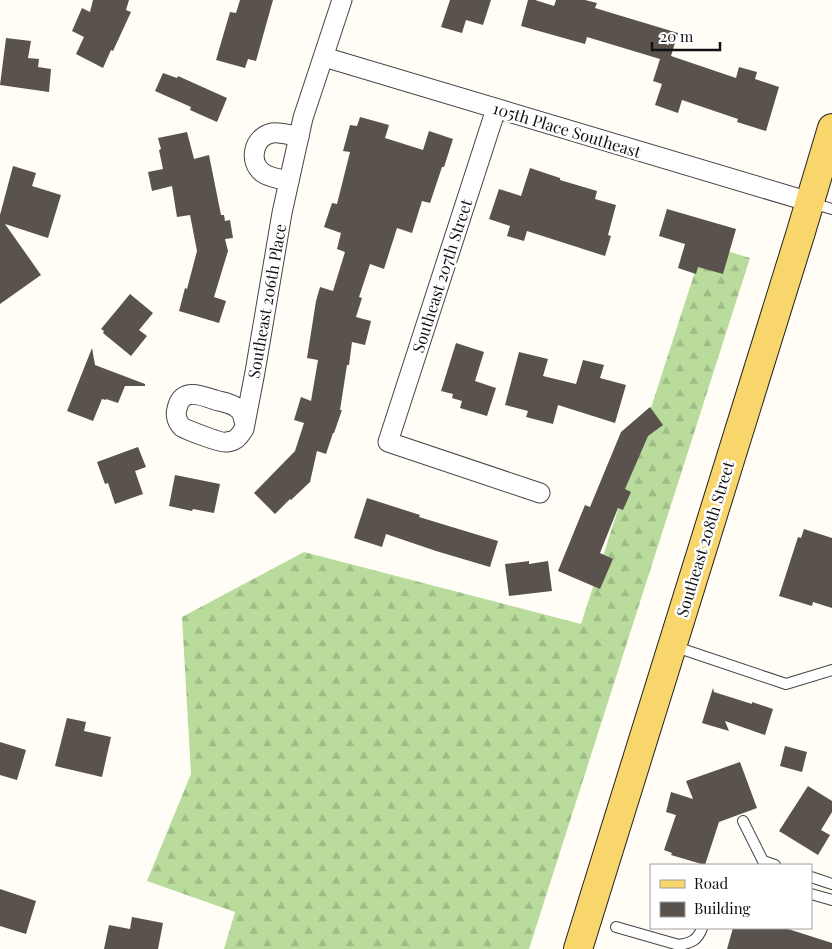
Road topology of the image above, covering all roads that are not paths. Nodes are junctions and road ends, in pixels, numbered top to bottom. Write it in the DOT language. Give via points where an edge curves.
graph roads {
  1 [pos="342,0"];
  2 [pos="324,57"];
  3 [pos="496,109"];
  4 [pos="832,128"];
  5 [pos="299,137"];
  6 [pos="289,181"];
  7 [pos="821,206"];
  8 [pos="244,421"];
  9 [pos="540,493"];
  10 [pos="672,646"];
  11 [pos="832,670"];
  12 [pos="744,821"];
  13 [pos="772,864"];
  14 [pos="812,877"];
  15 [pos="832,884"];
  16 [pos="812,894"];
  17 [pos="832,900"];
  18 [pos="616,927"];
  19 [pos="702,929"];
  20 [pos="578,949"];
  1 -- 2 [label="street, Southeast 206th Place"];
  2 -- 3 [label="street, 105th Place Southeast"];
  2 -- 5 [label="street, Southeast 206th Place"];
  3 -- 7 [label="street, 105th Place Southeast"];
  3 -- 9 [label="street, Southeast 207th Street" via="388,442"];
  4 -- 7 [label="main road, Southeast 208th Street"];
  5 -- 6 [label="street, Southeast 206th Place"];
  5 -- 6 [label="street" via="273,133 264,136 254,150 257,167 263,173"];
  6 -- 8 [label="street, Southeast 206th Place"];
  7 -- 10 [label="main road, Southeast 208th Street"];
  10 -- 11 [label="lane" via="786,684"];
  10 -- 20 [label="main road, Southeast 208th Street"];
  12 -- 13 [label="lane" via="763,861"];
  14 -- 15 [label="lane"];
  16 -- 17 [label="lane"];
  18 -- 19 [label="lane" via="679,945 690,944"];
}
